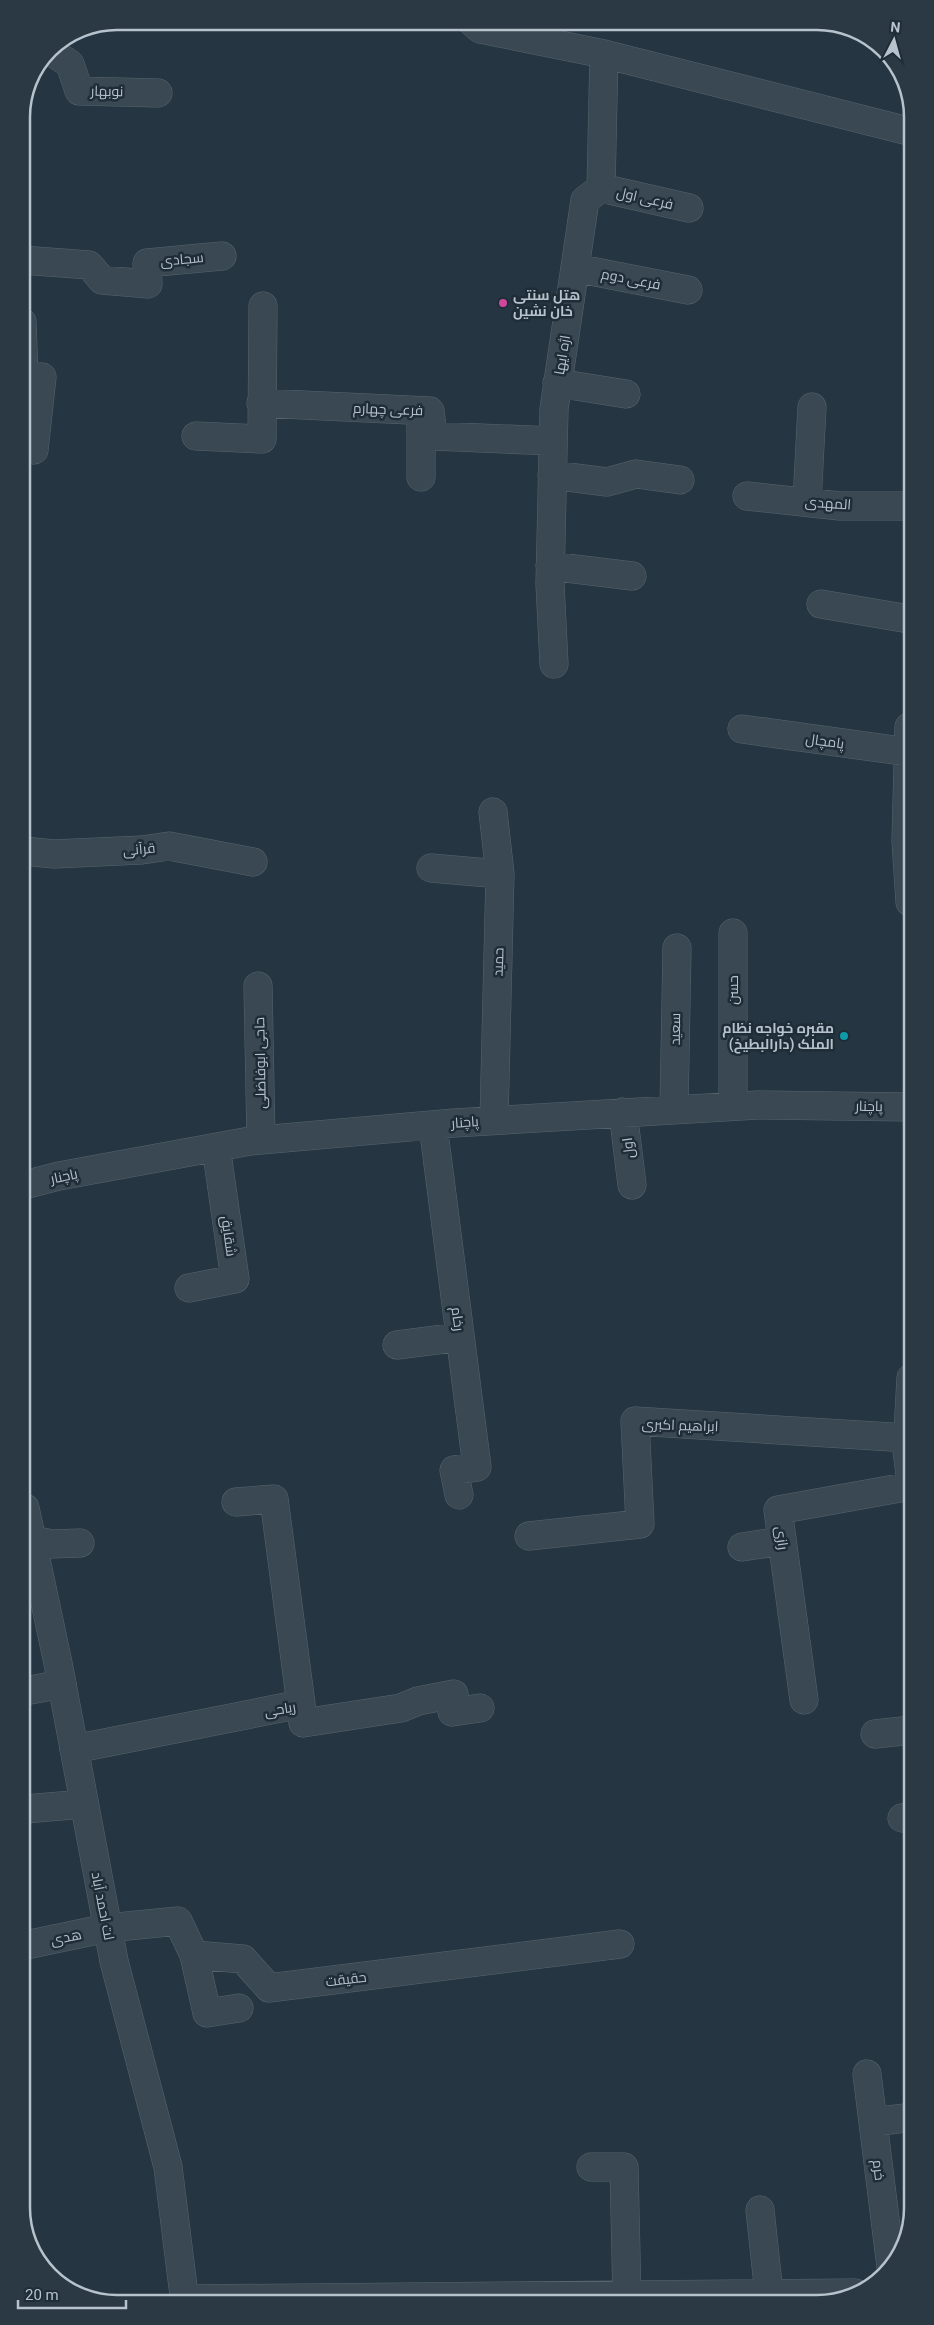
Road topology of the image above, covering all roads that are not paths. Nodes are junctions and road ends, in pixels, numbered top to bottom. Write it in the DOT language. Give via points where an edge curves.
graph roads {
  1 [pos="485,30"];
  2 [pos="604,54"];
  3 [pos="57,55"];
  4 [pos="158,93"];
  5 [pos="904,130"];
  6 [pos="601,188"];
  7 [pos="689,208"];
  8 [pos="222,256"];
  9 [pos="30,261"];
  10 [pos="575,268"];
  11 [pos="688,290"];
  12 [pos="262,306"];
  13 [pos="30,377"];
  14 [pos="557,383"];
  15 [pos="626,394"];
  16 [pos="261,403"];
  17 [pos="812,407"];
  18 [pos="421,411"];
  19 [pos="196,436"];
  20 [pos="553,441"];
  21 [pos="34,450"];
  22 [pos="552,475"];
  23 [pos="421,477"];
  24 [pos="680,480"];
  25 [pos="747,496"];
  26 [pos="807,502"];
  27 [pos="904,506"];
  28 [pos="550,566"];
  29 [pos="632,576"];
  30 [pos="822,604"];
  31 [pos="904,618"];
  32 [pos="554,664"];
  33 [pos="742,729"];
  34 [pos="904,739"];
  35 [pos="493,812"];
  36 [pos="30,852"];
  37 [pos="254,862"];
  38 [pos="431,868"];
  39 [pos="500,874"];
  40 [pos="732,933"];
  41 [pos="676,948"];
  42 [pos="258,986"];
  43 [pos="733,1106"];
  44 [pos="904,1107"];
  45 [pos="674,1109"];
  46 [pos="623,1112"];
  47 [pos="494,1120"];
  48 [pos="433,1125"];
  49 [pos="261,1140"];
  50 [pos="216,1147"];
  51 [pos="30,1183"];
  52 [pos="632,1184"];
  53 [pos="189,1288"];
  54 [pos="460,1337"];
  55 [pos="397,1345"];
  56 [pos="904,1446"];
  57 [pos="904,1485"];
  58 [pos="460,1495"];
  59 [pos="236,1502"];
  60 [pos="30,1531"];
  61 [pos="529,1536"];
  62 [pos="32,1540"];
  63 [pos="782,1541"];
  64 [pos="80,1543"];
  65 [pos="742,1547"];
  66 [pos="62,1684"];
  67 [pos="30,1690"];
  68 [pos="804,1700"];
  69 [pos="301,1704"];
  70 [pos="480,1708"];
  71 [pos="904,1731"];
  72 [pos="874,1734"];
  73 [pos="74,1749"];
  74 [pos="84,1804"];
  75 [pos="30,1809"];
  76 [pos="107,1928"];
  77 [pos="30,1944"];
  78 [pos="620,1944"];
  79 [pos="194,1955"];
  80 [pos="239,2008"];
  81 [pos="867,2074"];
  82 [pos="904,2118"];
  83 [pos="873,2122"];
  84 [pos="591,2167"];
  85 [pos="760,2210"];
  86 [pos="890,2255"];
  87 [pos="831,2293"];
  88 [pos="769,2294"];
  89 [pos="184,2295"];
  90 [pos="627,2295"];
  91 [pos="734,2295"];
  1 -- 2 [label="street"];
  2 -- 5 [label="street"];
  2 -- 6 [label="street"];
  3 -- 4 [label="street, نوبهار" via="70,64 79,91"];
  6 -- 7 [label="street, فرعی اول"];
  6 -- 10 [label="street, اژه ایها" via="585,200"];
  8 -- 9 [label="street, سجادی" via="147,263 148,284 102,280 89,265"];
  10 -- 11 [label="street, فرعی دوم"];
  10 -- 14 [label="street, اژه ایها"];
  12 -- 16 [label="street"];
  13 -- 21 [label="street" via="42,377"];
  14 -- 15 [label="street"];
  14 -- 20 [label="street, اژه ایها"];
  16 -- 18 [label="street, فرعی چهارم"];
  16 -- 19 [label="street" via="262,440"];
  17 -- 26 [label="street"];
  18 -- 20 [label="street, فرعی چهارم" via="430,411 433,436"];
  18 -- 23 [label="street"];
  20 -- 22 [label="street, اژه ایها"];
  22 -- 24 [label="street" via="607,482 636,474"];
  22 -- 28 [label="street, اژه ایها"];
  25 -- 26 [label="street, المهدی"];
  26 -- 27 [label="street, المهدی" via="840,506"];
  28 -- 29 [label="street"];
  28 -- 32 [label="street, اژه ایها"];
  30 -- 31 [label="street"];
  33 -- 34 [label="street, پامچال"];
  35 -- 39 [label="street, حمید"];
  36 -- 37 [label="street, قرآنی" via="54,854 169,846"];
  38 -- 39 [label="street"];
  39 -- 47 [label="street, حمید"];
  40 -- 43 [label="street, حسن"];
  41 -- 45 [label="street, سعید"];
  42 -- 49 [label="street, حاجی ابوفاضلی"];
  43 -- 44 [label="street, پاچنار"];
  43 -- 45 [label="street, پاچنار"];
  45 -- 46 [label="street, پاچنار"];
  46 -- 47 [label="street, پاچنار"];
  46 -- 52 [label="street, اول"];
  47 -- 48 [label="street, پاچنار"];
  48 -- 49 [label="street, پاچنار"];
  48 -- 54 [label="street, رخام"];
  49 -- 50 [label="street, پاچنار"];
  50 -- 51 [label="street, پاچنار"];
  50 -- 53 [label="street, شقایق" via="235,1279"];
  54 -- 55 [label="street"];
  54 -- 58 [label="street, رخام" via="477,1467 454,1470"];
  56 -- 61 [label="street, ابراهیم اکبری" via="636,1421 640,1524"];
  57 -- 63 [label="street, رازی" via="778,1510"];
  59 -- 69 [label="street" via="274,1499"];
  60 -- 62 [label="street, لت احمد آباد"];
  62 -- 64 [label="street" via="52,1544"];
  62 -- 66 [label="street, لت احمد آباد"];
  63 -- 65 [label="street"];
  63 -- 68 [label="street, رازی"];
  66 -- 67 [label="street"];
  66 -- 73 [label="street, لت احمد آباد"];
  69 -- 70 [label="street, ریاحی" via="303,1723 401,1708 454,1694 452,1712"];
  69 -- 73 [label="street, ریاحی"];
  71 -- 72 [label="street"];
  73 -- 74 [label="street, لت احمد آباد"];
  74 -- 75 [label="street"];
  74 -- 76 [label="street, لت احمد آباد"];
  76 -- 77 [label="street, هدی"];
  76 -- 79 [label="street" via="178,1921"];
  76 -- 89 [label="street, لت احمد آباد" via="168,2167"];
  78 -- 79 [label="street, حقیقت" via="269,1988 243,1959"];
  79 -- 80 [label="street" via="207,2013"];
  81 -- 83 [label="street, خرم"];
  82 -- 83 [label="street"];
  83 -- 86 [label="street, خرم"];
  84 -- 90 [label="street" via="624,2167"];
  85 -- 88 [label="street"];
  87 -- 88 [label="street"];
  88 -- 91 [label="street"];
}
